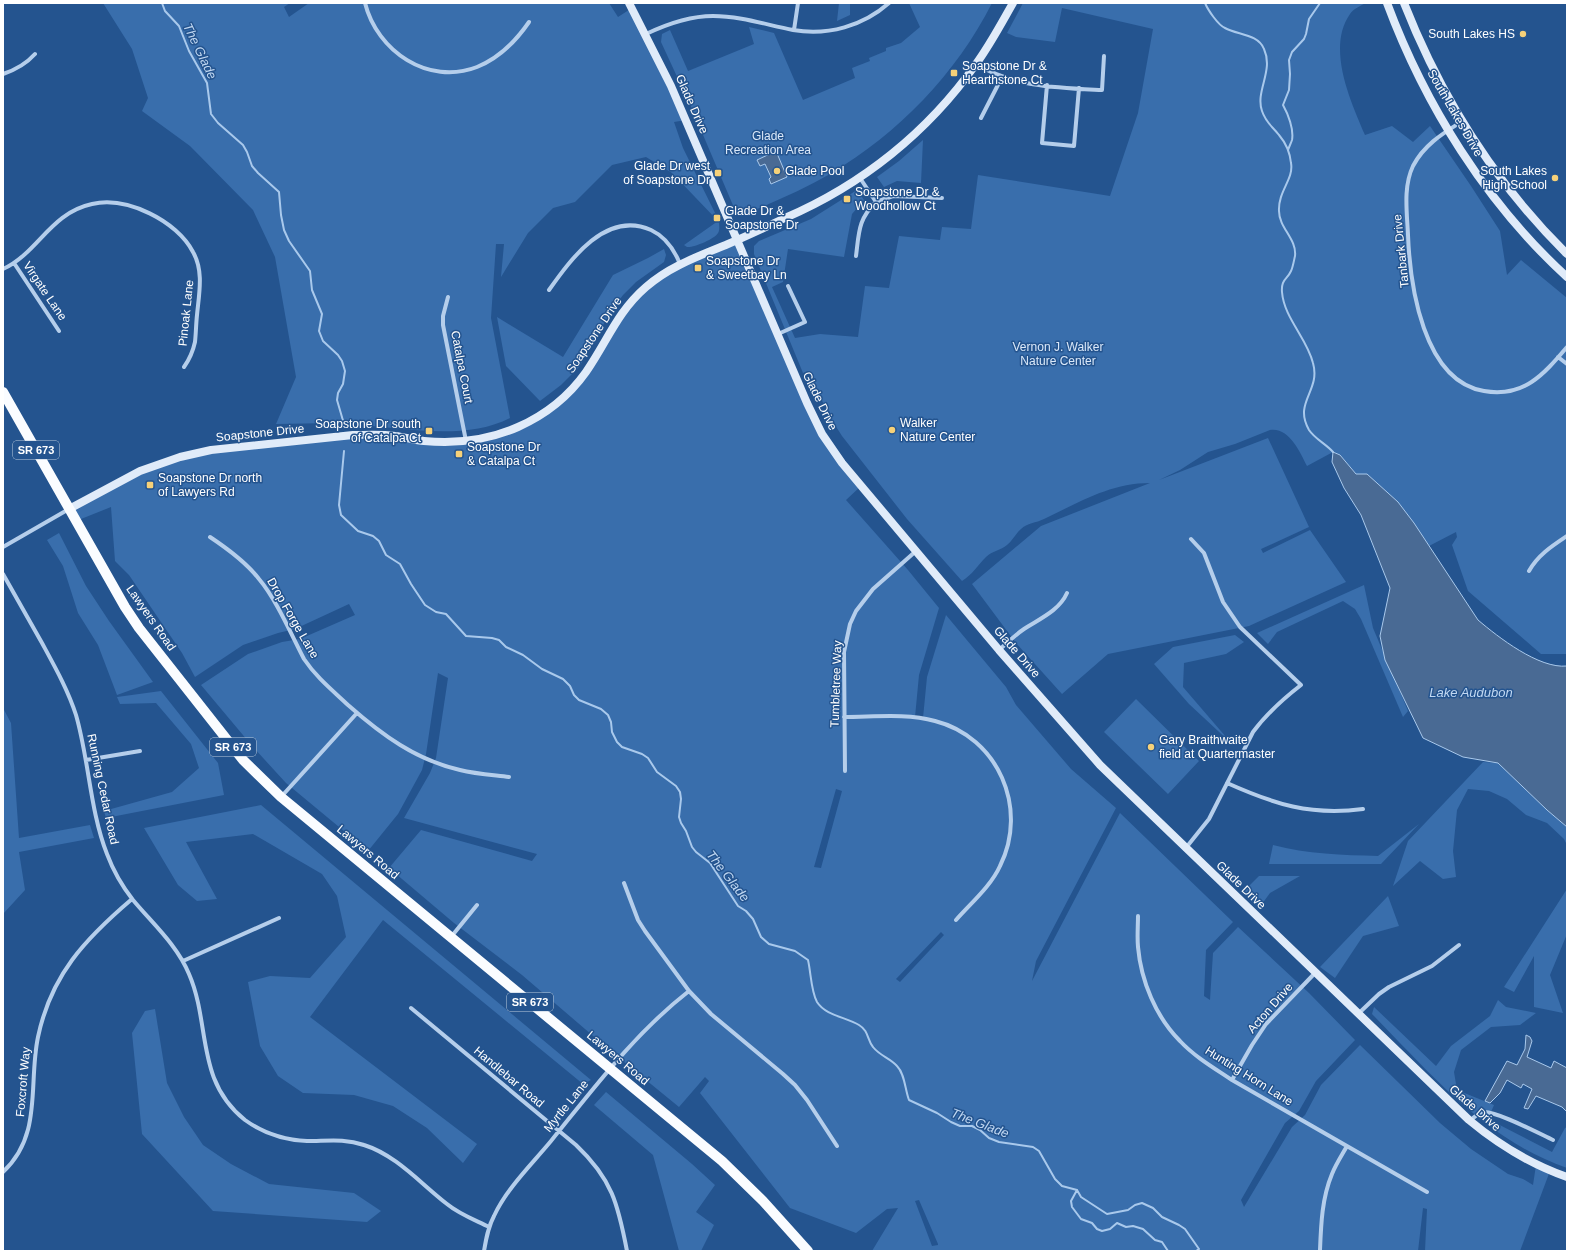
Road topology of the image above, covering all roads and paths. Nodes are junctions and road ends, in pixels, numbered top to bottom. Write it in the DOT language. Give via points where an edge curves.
graph roads {
  1 [pos="365,3"];
  2 [pos="629,3"];
  3 [pos="798,3"];
  4 [pos="890,3"];
  5 [pos="1013,3"];
  6 [pos="1387,3"];
  7 [pos="1404,3"];
  8 [pos="530,22"];
  9 [pos="794,30"];
  10 [pos="646,34"];
  11 [pos="35,54"];
  12 [pos="1104,56"];
  13 [pos="977,64"];
  14 [pos="3,74"];
  15 [pos="1002,76"];
  16 [pos="1048,85"];
  17 [pos="1079,88"];
  18 [pos="982,118"];
  19 [pos="1461,122"];
  20 [pos="1448,130"];
  21 [pos="860,178"];
  22 [pos="942,198"];
  23 [pos="876,202"];
  24 [pos="737,240"];
  25 [pos="1567,254"];
  26 [pos="856,256"];
  27 [pos="14,263"];
  28 [pos="680,264"];
  29 [pos="3,269"];
  30 [pos="1567,277"];
  31 [pos="788,286"];
  32 [pos="549,290"];
  33 [pos="448,297"];
  34 [pos="59,331"];
  35 [pos="778,334"];
  36 [pos="1567,347"];
  37 [pos="1558,357"];
  38 [pos="1567,364"];
  39 [pos="184,367"];
  40 [pos="3,392"];
  41 [pos="466,441"];
  42 [pos="69,508"];
  43 [pos="1567,536"];
  44 [pos="210,537"];
  45 [pos="1191,539"];
  46 [pos="3,547"];
  47 [pos="916,551"];
  48 [pos="1529,571"];
  49 [pos="3,574"];
  50 [pos="1067,593"];
  51 [pos="999,650"];
  52 [pos="357,712"];
  53 [pos="844,717"];
  54 [pos="140,751"];
  55 [pos="86,760"];
  56 [pos="845,772"];
  57 [pos="509,777"];
  58 [pos="1227,783"];
  59 [pos="281,797"];
  60 [pos="1363,809"];
  61 [pos="1186,849"];
  62 [pos="624,883"];
  63 [pos="132,899"];
  64 [pos="477,905"];
  65 [pos="1138,916"];
  66 [pos="279,918"];
  67 [pos="956,920"];
  68 [pos="450,937"];
  69 [pos="1459,944"];
  70 [pos="183,961"];
  71 [pos="1315,973"];
  72 [pos="689,991"];
  73 [pos="411,1008"];
  74 [pos="1358,1014"];
  75 [pos="610,1068"];
  76 [pos="1232,1080"];
  77 [pos="1470,1122"];
  78 [pos="559,1131"];
  79 [pos="1553,1140"];
  80 [pos="838,1146"];
  81 [pos="1347,1146"];
  82 [pos="3,1172"];
  83 [pos="1567,1177"];
  84 [pos="1427,1192"];
  85 [pos="489,1227"];
  86 [pos="1320,1250"];
  87 [pos="484,1251"];
  88 [pos="627,1251"];
  89 [pos="808,1251"];
  1 -- 8 [label="street" via="371,23 392,50 414,64 438,71 464,70 487,62 511,44"];
  2 -- 10 [label="street, Glade Drive"];
  3 -- 9 [label="street"];
  4 -- 9 [label="street" via="878,13 853,25 823,32"];
  5 -- 13 [label="street, Soapstone Drive"];
  6 -- 20 [label="street, South Lakes Drive" via="1411,60"];
  7 -- 19 [label="street, South Lakes Drive" via="1428,59"];
  9 -- 10 [label="street" via="724,16 711,16 666,24"];
  10 -- 24 [label="street, Glade Drive"];
  11 -- 14 [label="street" via="23,65"];
  12 -- 17 [label="street" via="1102,90"];
  13 -- 15 [label="street"];
  13 -- 21 [label="street, Soapstone Drive" via="919,130"];
  15 -- 16 [label="street" via="1016,81"];
  15 -- 18 [label="street"];
  16 -- 17 [label="street"];
  16 -- 17 [label="street" via="1042,143 1074,146"];
  19 -- 20 [label="street, Tanbark Drive"];
  19 -- 25 [label="street, South Lakes Drive" via="1507,186"];
  20 -- 30 [label="street, South Lakes Drive" via="1510,218"];
  20 -- 37 [label="street, Tanbark Drive" via="1419,155 1407,189 1412,281 1420,314 1436,356 1446,370 1459,381 1480,391 1500,392 1511,391 1533,382 1542,376"];
  21 -- 23 [label="street"];
  21 -- 24 [label="street, Soapstone Drive" via="818,202"];
  22 -- 23 [label="street" via="893,196"];
  23 -- 26 [label="street" via="864,216"];
  24 -- 28 [label="street, Soapstone Drive"];
  24 -- 35 [label="street, Glade Drive"];
  27 -- 29 [label="street, Pinoak Lane"];
  27 -- 34 [label="street, Virgate Lane"];
  27 -- 39 [label="street, Pinoak Lane" via="60,219 81,207 120,202 158,218 189,244 200,274 195,342"];
  28 -- 32 [label="street" via="671,246 656,233 636,226 618,227 600,235 581,250 564,268"];
  28 -- 41 [label="street, Soapstone Drive" via="654,280 633,299 614,324 587,371 558,402 514,429"];
  31 -- 35 [label="street" via="805,322"];
  33 -- 41 [label="street, Catalpa Court" via="443,325"];
  35 -- 47 [label="street, Glade Drive" via="822,434 842,463"];
  36 -- 37 [label="street, Tanbark Drive"];
  37 -- 38 [label="street"];
  40 -- 42 [label="main road, Lawyers Road / SR 673"];
  41 -- 42 [label="street, Soapstone Drive" via="424,441 378,434 211,450 167,460 146,468"];
  42 -- 46 [label="street, Soapstone Drive"];
  42 -- 59 [label="main road, Lawyers Road / SR 673" via="139,628 243,760"];
  43 -- 48 [label="street" via="1541,554"];
  44 -- 52 [label="street, Drop Forge Lane" via="237,557 259,579 310,667"];
  45 -- 58 [label="street" via="1204,553 1223,602 1235,621 1301,685 1261,720"];
  47 -- 51 [label="street, Glade Drive"];
  47 -- 53 [label="street, Tumbletree Way" via="873,589 856,611 850,624 844,652"];
  49 -- 55 [label="street, Running Cedar Road" via="69,695"];
  50 -- 51 [label="street" via="1054,610 1023,630"];
  51 -- 61 [label="street, Glade Drive" via="1100,765"];
  52 -- 57 [label="street, Drop Forge Lane" via="388,738 421,757 458,770"];
  52 -- 59 [label="street"];
  53 -- 56 [label="street, Tumbletree Way"];
  53 -- 67 [label="street" via="916,717 952,726 973,739 999,771 1009,797 1010,838 996,875"];
  54 -- 55 [label="street"];
  55 -- 63 [label="street, Running Cedar Road" via="101,836 114,870"];
  58 -- 60 [label="street" via="1295,808 1332,811"];
  58 -- 61 [label="street" via="1209,819"];
  59 -- 68 [label="main road, Lawyers Road / SR 673"];
  61 -- 71 [label="street, Glade Drive"];
  62 -- 72 [label="street" via="638,920"];
  63 -- 70 [label="street, Running Cedar Road" via="169,940"];
  63 -- 82 [label="street, Foxcroft Way" via="80,948 50,1000 41,1024 35,1056 33,1103 28,1131 16,1158"];
  64 -- 68 [label="street"];
  65 -- 76 [label="street, Hunting Horn Lane" via="1137,946 1140,964 1163,1019 1181,1043"];
  66 -- 70 [label="street"];
  68 -- 75 [label="main road, Lawyers Road / SR 673"];
  69 -- 74 [label="street" via="1432,966 1378,994"];
  70 -- 85 [label="street, Running Cedar Road" via="195,993 209,1067 220,1091 235,1111 256,1127 280,1137 307,1141 350,1141 378,1150 448,1205"];
  71 -- 74 [label="street, Glade Drive"];
  71 -- 76 [label="street, Acton Drive" via="1266,1024"];
  72 -- 75 [label="street, Myrtle Lane" via="643,1030"];
  72 -- 80 [label="street" via="711,1014 795,1086"];
  73 -- 78 [label="street, Handlebar Road"];
  74 -- 77 [label="street, Glade Drive"];
  75 -- 78 [label="street, Myrtle Lane"];
  75 -- 89 [label="main road, Lawyers Road / SR 673" via="728,1166 763,1200"];
  76 -- 81 [label="street, Hunting Horn Lane"];
  77 -- 79 [label="street" via="1474,1116 1483,1112 1490,1113"];
  77 -- 83 [label="street, Glade Drive" via="1516,1155"];
  78 -- 85 [label="street, Myrtle Lane" via="512,1188"];
  78 -- 88 [label="street, Handlebar Road" via="587,1156 606,1182 618,1207"];
  81 -- 84 [label="street, Hunting Horn Lane"];
  81 -- 86 [label="street" via="1327,1188 1321,1219"];
  85 -- 87 [label="street, Myrtle Lane"];
}
